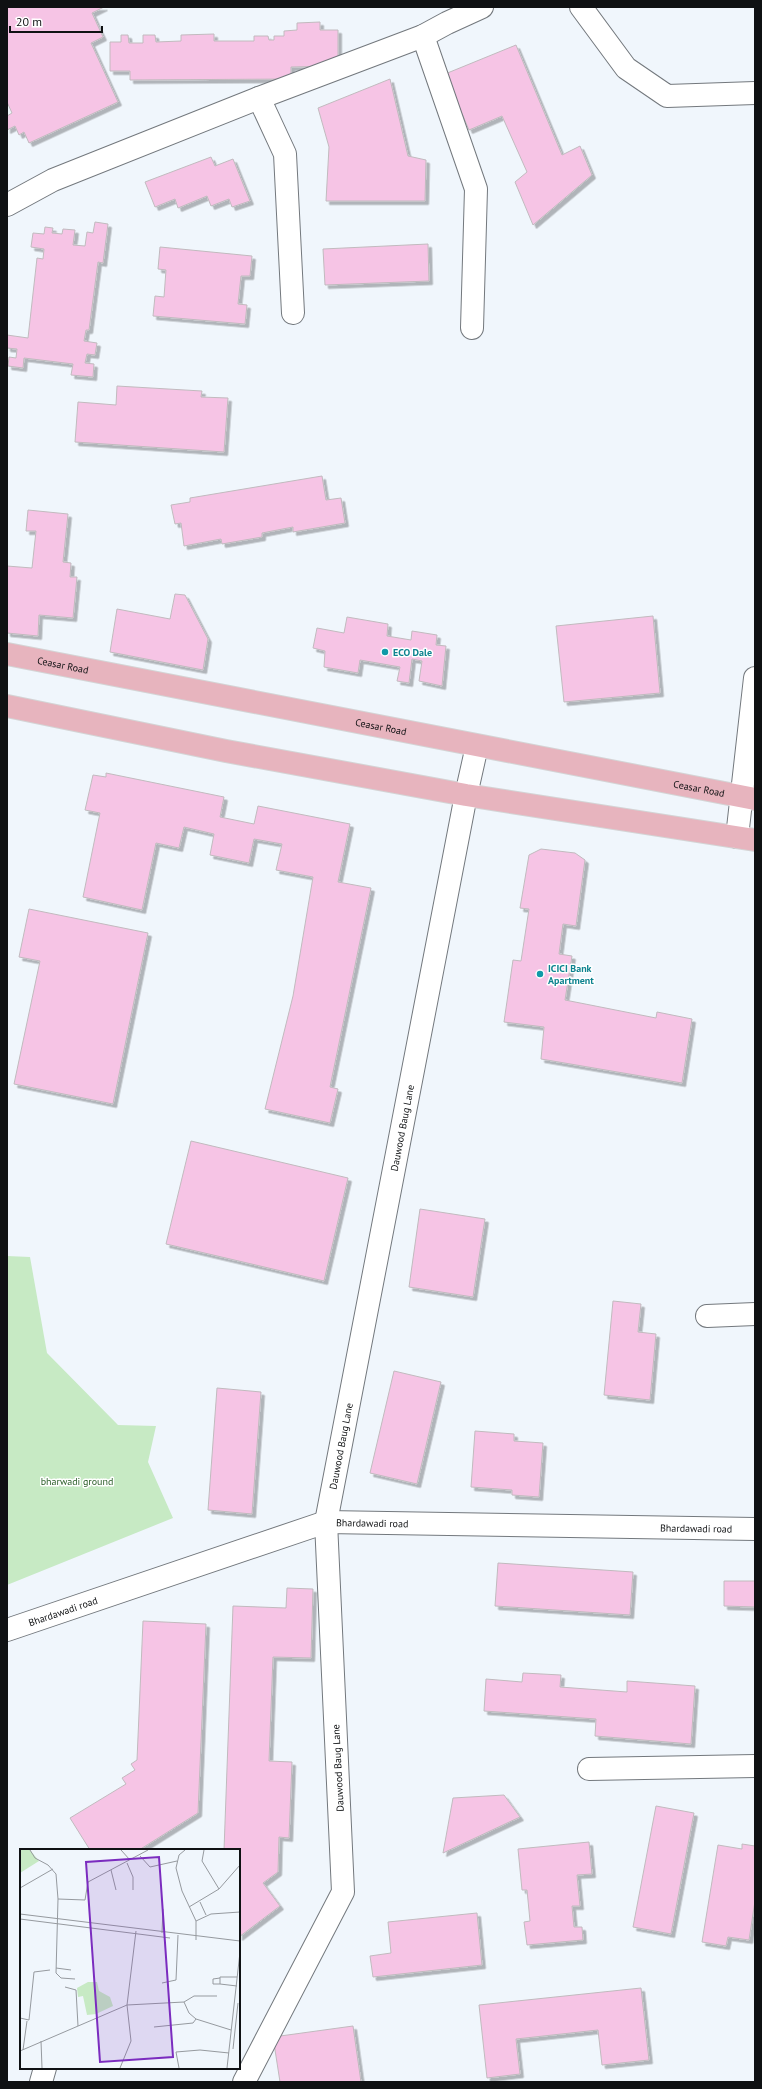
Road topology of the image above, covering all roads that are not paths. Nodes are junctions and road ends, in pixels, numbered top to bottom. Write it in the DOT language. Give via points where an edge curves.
graph roads {
  1 [pos="581,7"];
  2 [pos="469,9"];
  3 [pos="423,36"];
  4 [pos="755,94"];
  5 [pos="259,98"];
  6 [pos="7,205"];
  7 [pos="293,313"];
  8 [pos="472,328"];
  9 [pos="7,654"];
  10 [pos="755,678"];
  11 [pos="7,706"];
  12 [pos="477,746"];
  13 [pos="466,795"];
  14 [pos="748,798"];
  15 [pos="746,838"];
  16 [pos="755,1314"];
  17 [pos="707,1316"];
  18 [pos="326,1522"];
  19 [pos="755,1529"];
  20 [pos="7,1630"];
  21 [pos="755,1766"];
  22 [pos="589,1769"];
  23 [pos="45,2069"];
  24 [pos="41,2082"];
  25 [pos="244,2082"];
  1 -- 4 [label="street" via="626,68 667,96"];
  2 -- 3 [label="street"];
  3 -- 5 [label="street"];
  3 -- 8 [label="street" via="476,189"];
  5 -- 6 [label="street" via="53,180"];
  5 -- 7 [label="street" via="285,154"];
  9 -- 12 [label="main road, Ceasar Road"];
  10 -- 14 [label="street"];
  11 -- 13 [label="main road" via="226,751"];
  12 -- 13 [label="street, Dauwood Baug Lane"];
  12 -- 14 [label="main road, Ceasar Road"];
  13 -- 15 [label="main road"];
  13 -- 18 [label="street, Dauwood Baug Lane"];
  14 -- 15 [label="street"];
  16 -- 17 [label="street"];
  18 -- 19 [label="street, Bhardawadi road"];
  18 -- 20 [label="street, Bhardawadi road"];
  18 -- 25 [label="street, Dauwood Baug Lane" via="343,1892"];
  21 -- 22 [label="street"];
  23 -- 24 [label="street"];
}
